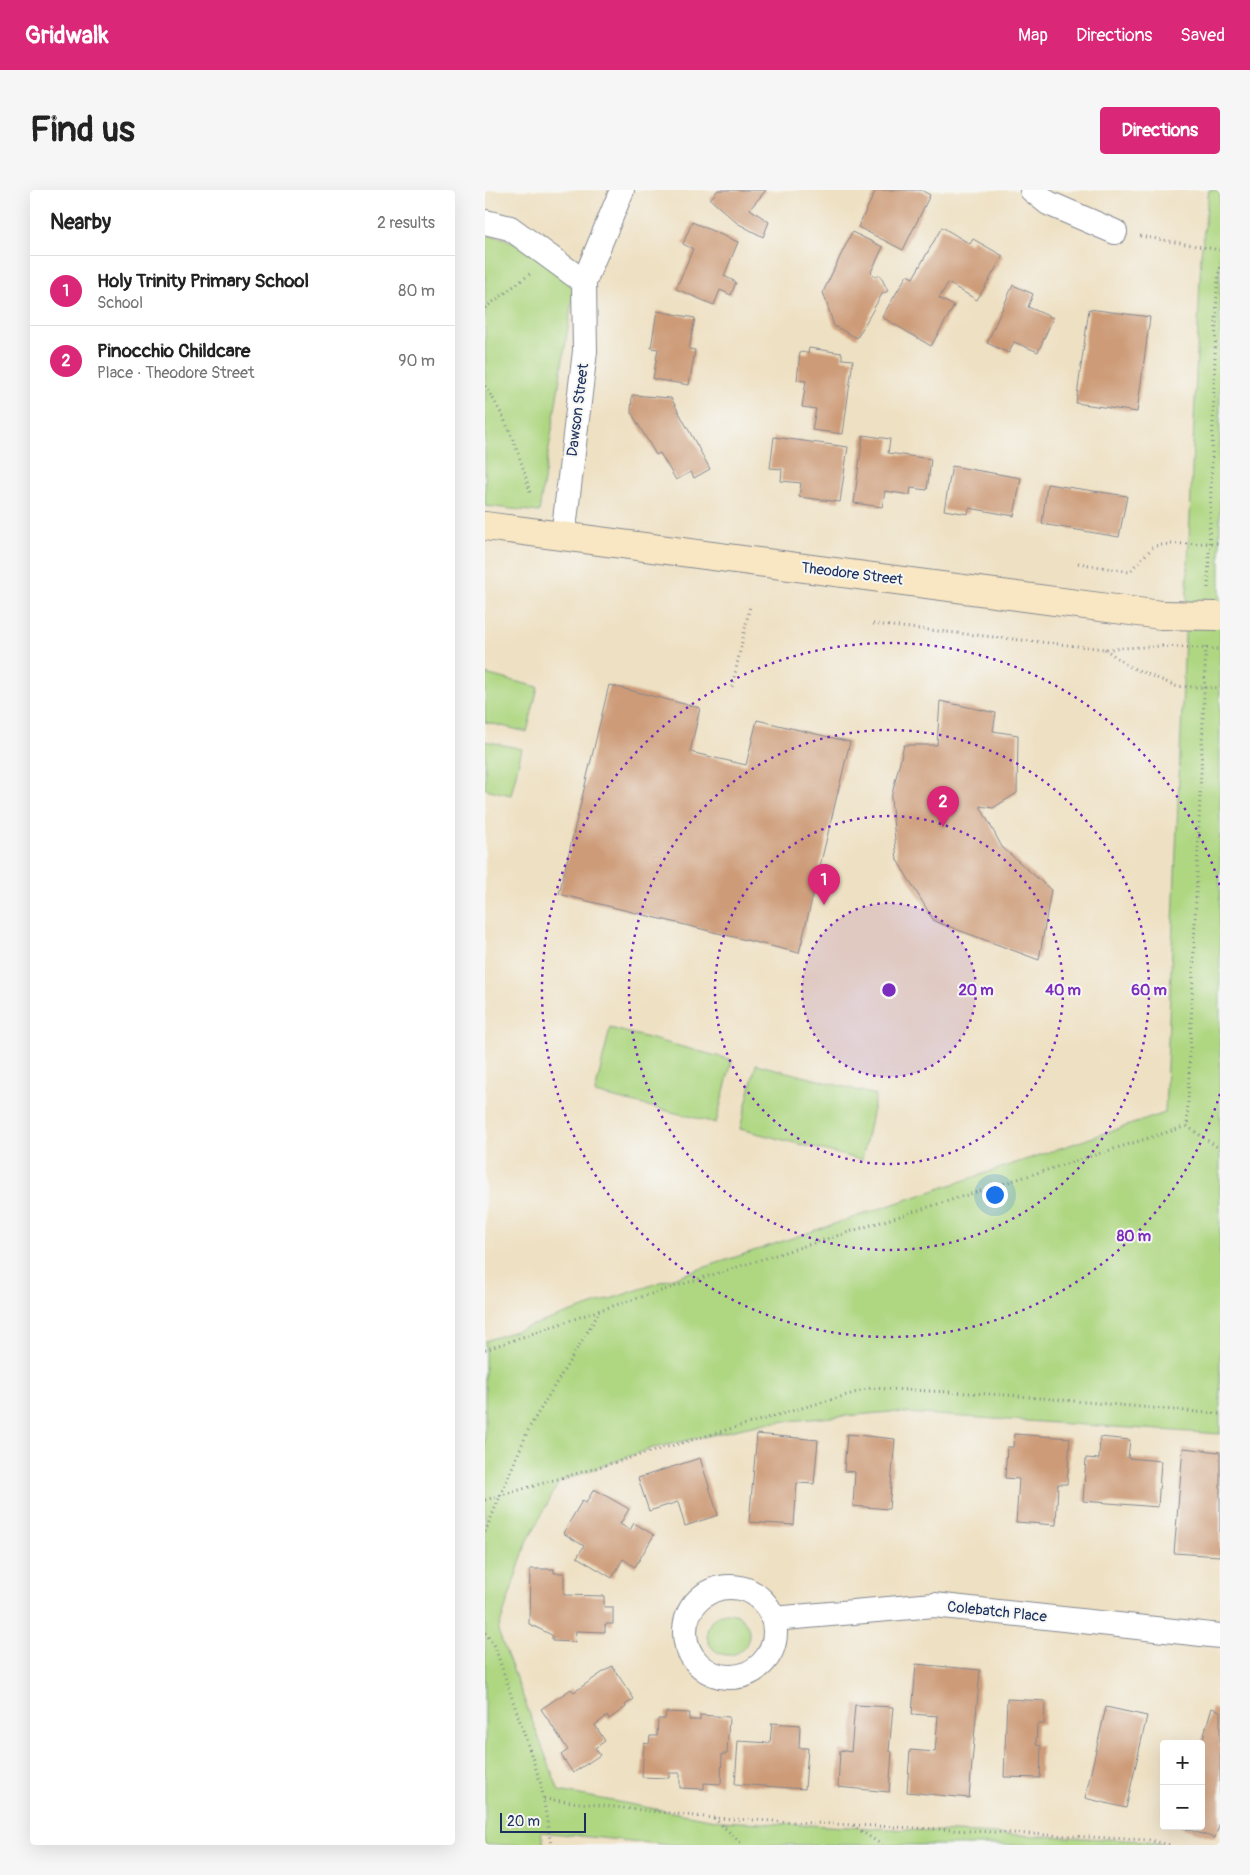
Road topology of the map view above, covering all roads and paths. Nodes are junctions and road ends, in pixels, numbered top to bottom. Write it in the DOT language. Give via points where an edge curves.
graph roads {
  1 [pos="622,190"];
  2 [pos="1032,190"];
  3 [pos="485,222"];
  4 [pos="1115,232"];
  5 [pos="1220,250"];
  6 [pos="1220,264"];
  7 [pos="532,272"];
  8 [pos="584,282"];
  9 [pos="485,308"];
  10 [pos="485,386"];
  11 [pos="530,493"];
  12 [pos="485,526"];
  13 [pos="563,537"];
  14 [pos="1209,542"];
  15 [pos="1220,543"];
  16 [pos="1078,563"];
  17 [pos="1208,589"];
  18 [pos="750,606"];
  19 [pos="1218,616"];
  20 [pos="873,624"];
  21 [pos="1105,649"];
  22 [pos="1218,649"];
  23 [pos="1206,650"];
  24 [pos="1205,687"];
  25 [pos="732,688"];
  26 [pos="1220,688"];
  27 [pos="1187,1126"];
  28 [pos="1220,1148"];
  29 [pos="600,1310"];
  30 [pos="485,1350"];
  31 [pos="1220,1414"];
  32 [pos="502,1495"];
  33 [pos="485,1500"];
  34 [pos="485,1532"];
  35 [pos="773,1618"];
  36 [pos="485,1633"];
  37 [pos="1220,1636"];
  38 [pos="544,1799"];
  39 [pos="713,1818"];
  40 [pos="852,1825"];
  41 [pos="551,1845"];
  42 [pos="743,1845"];
  43 [pos="882,1845"];
  44 [pos="1169,1845"];
  1 -- 8 [label="street, Dawson Street"];
  2 -- 4 [label="street" via="1047,203"];
  3 -- 8 [label="street" via="510,228"];
  4 -- 5 [label="path"];
  6 -- 14 [label="path"];
  7 -- 9 [label="path"];
  8 -- 13 [label="street, Dawson Street" via="585,351"];
  10 -- 11 [label="path" via="495,400 524,468"];
  12 -- 13 [label="main road, Theodore Street"];
  13 -- 19 [label="main road, Theodore Street, bridge" via="1161,615"];
  14 -- 15 [label="path"];
  14 -- 16 [label="path" via="1154,546 1129,572"];
  14 -- 17 [label="path"];
  18 -- 25 [label="path"];
  20 -- 21 [label="path"];
  21 -- 22 [label="path, bridge" via="1162,646"];
  21 -- 24 [label="path" via="1128,666 1176,686"];
  23 -- 24 [label="path"];
  24 -- 26 [label="path"];
  24 -- 27 [label="path"];
  27 -- 28 [label="path"];
  27 -- 29 [label="path"];
  29 -- 30 [label="path"];
  29 -- 32 [label="path" via="529,1428"];
  31 -- 32 [label="path" via="1007,1395 871,1388"];
  32 -- 33 [label="path"];
  32 -- 34 [label="path"];
  35 -- 37 [label="street, Colebatch Place" via="934,1605"];
  36 -- 38 [label="path" via="494,1644"];
  38 -- 39 [label="path"];
  38 -- 41 [label="path"];
  39 -- 40 [label="path"];
  39 -- 42 [label="path"];
  40 -- 43 [label="path"];
  40 -- 44 [label="path" via="1149,1840"];
}
